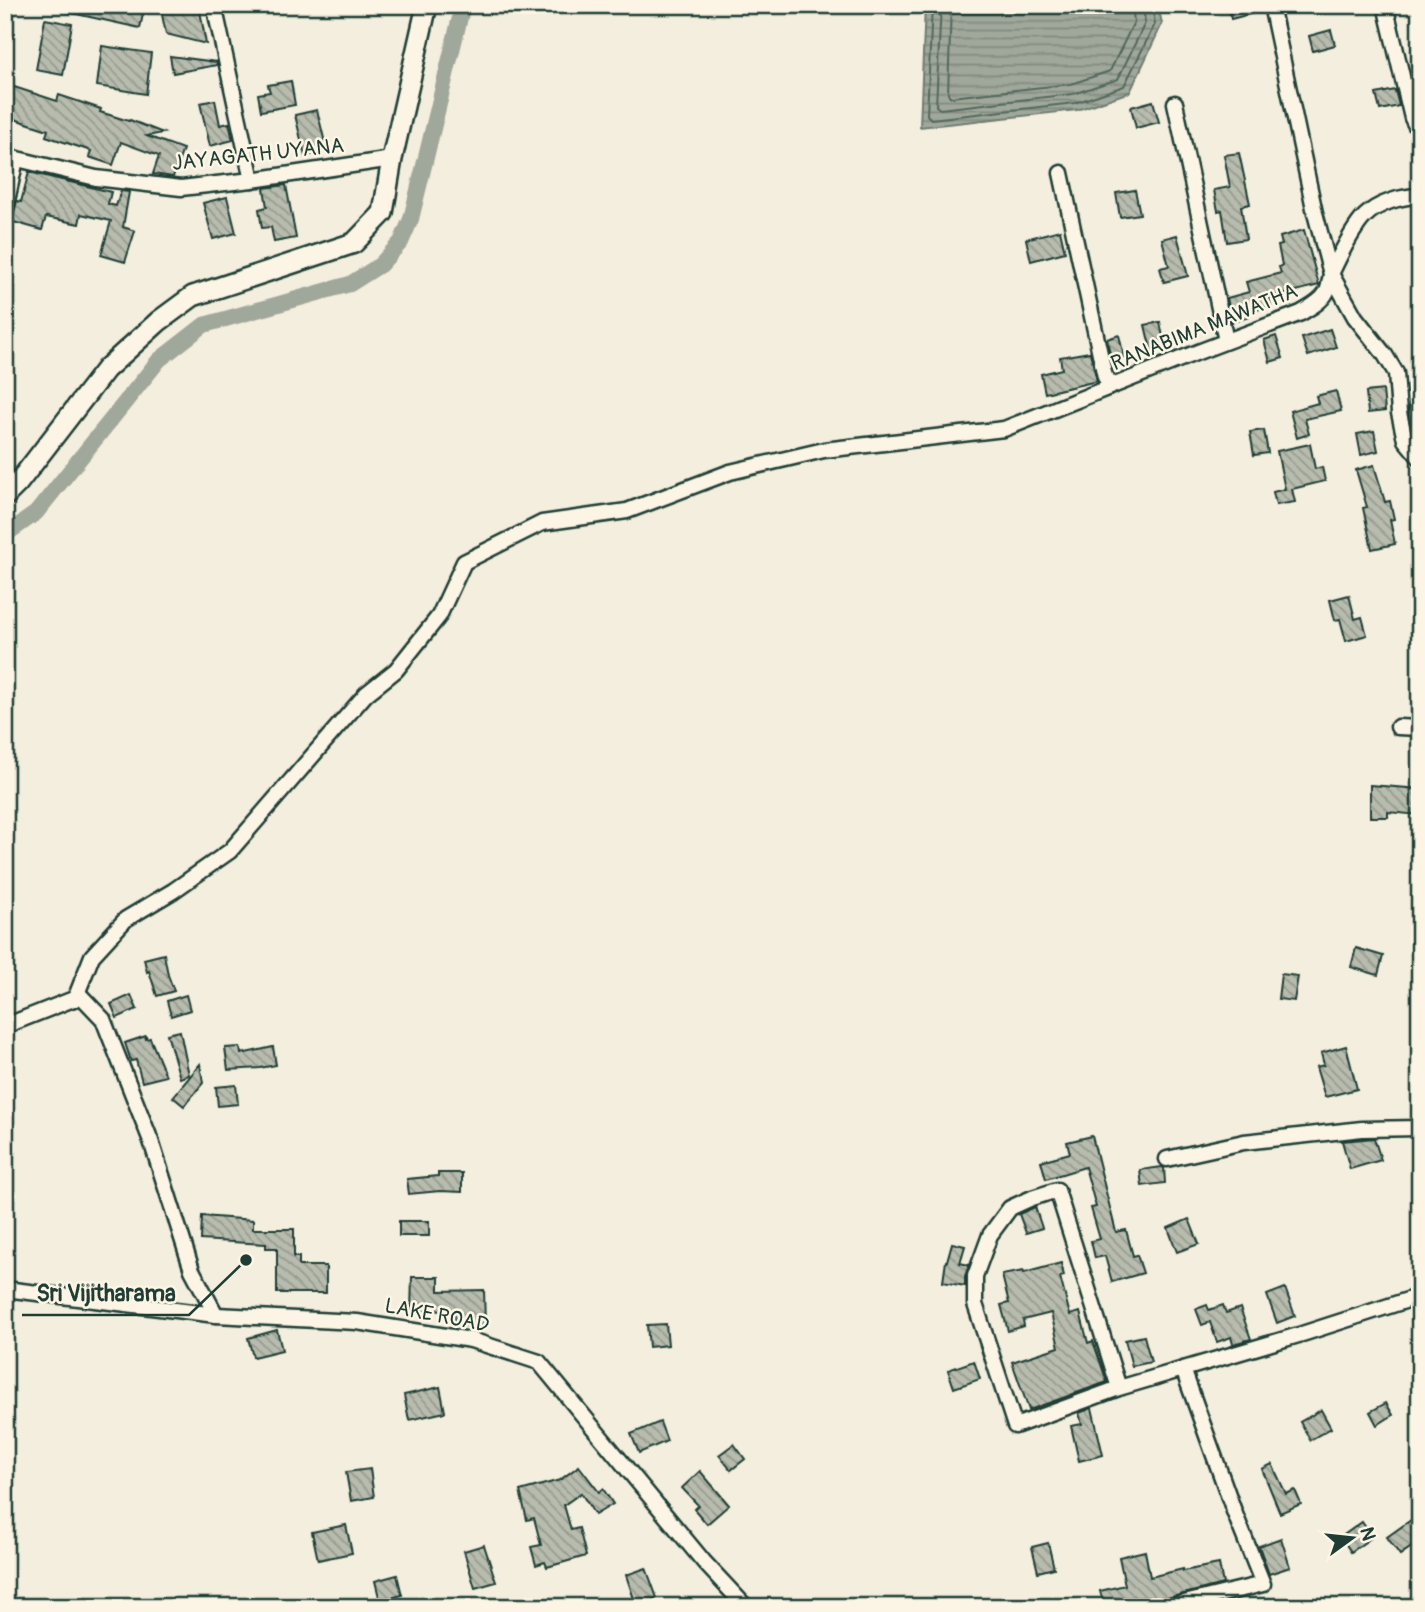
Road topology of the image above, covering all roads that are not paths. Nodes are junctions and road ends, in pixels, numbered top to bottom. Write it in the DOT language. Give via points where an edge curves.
graph roads {
  1 [pos="214,5"];
  2 [pos="427,5"];
  3 [pos="1271,5"];
  4 [pos="1385,5"];
  5 [pos="1175,103"];
  6 [pos="1420,134"];
  7 [pos="11,158"];
  8 [pos="392,159"];
  9 [pos="1061,173"];
  10 [pos="252,180"];
  11 [pos="1420,196"];
  12 [pos="5,210"];
  13 [pos="1331,274"];
  14 [pos="1226,341"];
  15 [pos="1113,385"];
  16 [pos="1420,386"];
  17 [pos="1420,438"];
  18 [pos="1420,458"];
  19 [pos="5,496"];
  20 [pos="1398,727"];
  21 [pos="1420,728"];
  22 [pos="75,999"];
  23 [pos="5,1026"];
  24 [pos="1420,1128"];
  25 [pos="1167,1159"];
  26 [pos="5,1289"];
  27 [pos="1420,1296"];
  28 [pos="216,1315"];
  29 [pos="1183,1369"];
  30 [pos="1119,1388"];
  31 [pos="747,1607"];
  32 [pos="1168,1607"];
  1 -- 10 [label="street"];
  2 -- 8 [label="main road"];
  3 -- 13 [label="street"];
  4 -- 6 [label="street" via="1412,118"];
  5 -- 14 [label="street"];
  7 -- 10 [label="street, JAYAGATH UYANA" via="96,178 181,188"];
  7 -- 12 [label="street"];
  8 -- 10 [label="street, JAYAGATH UYANA"];
  8 -- 19 [label="main road" via="383,213 354,243 184,302 106,369"];
  9 -- 15 [label="street" via="1105,377"];
  11 -- 13 [label="street, RANABIMA MAWATHA" via="1385,203 1365,216"];
  13 -- 14 [label="street, RANABIMA MAWATHA" via="1326,293 1313,306"];
  13 -- 18 [label="street" via="1355,317 1396,373 1405,440"];
  14 -- 15 [label="street, RANABIMA MAWATHA"];
  15 -- 22 [label="street, RANABIMA MAWATHA" via="1004,429 824,450 730,472 627,511 542,523 464,562 439,616 396,670 366,694 230,851 126,919 92,956"];
  16 -- 17 [label="street"];
  20 -- 21 [label="street"];
  22 -- 23 [label="street"];
  22 -- 28 [label="street" via="81,996 103,1018 151,1141 192,1270"];
  24 -- 25 [label="street" via="1362,1129 1244,1142"];
  26 -- 28 [label="street, LAKE ROAD"];
  27 -- 29 [label="street"];
  28 -- 31 [label="street, LAKE ROAD" via="357,1322 471,1340 539,1362 704,1562"];
  29 -- 30 [label="street"];
  29 -- 32 [label="street" via="1263,1584"];
  30 -- 30 [label="street" via="1058,1190 1010,1208 990,1235 978,1265 975,1304 1015,1426"];
}
